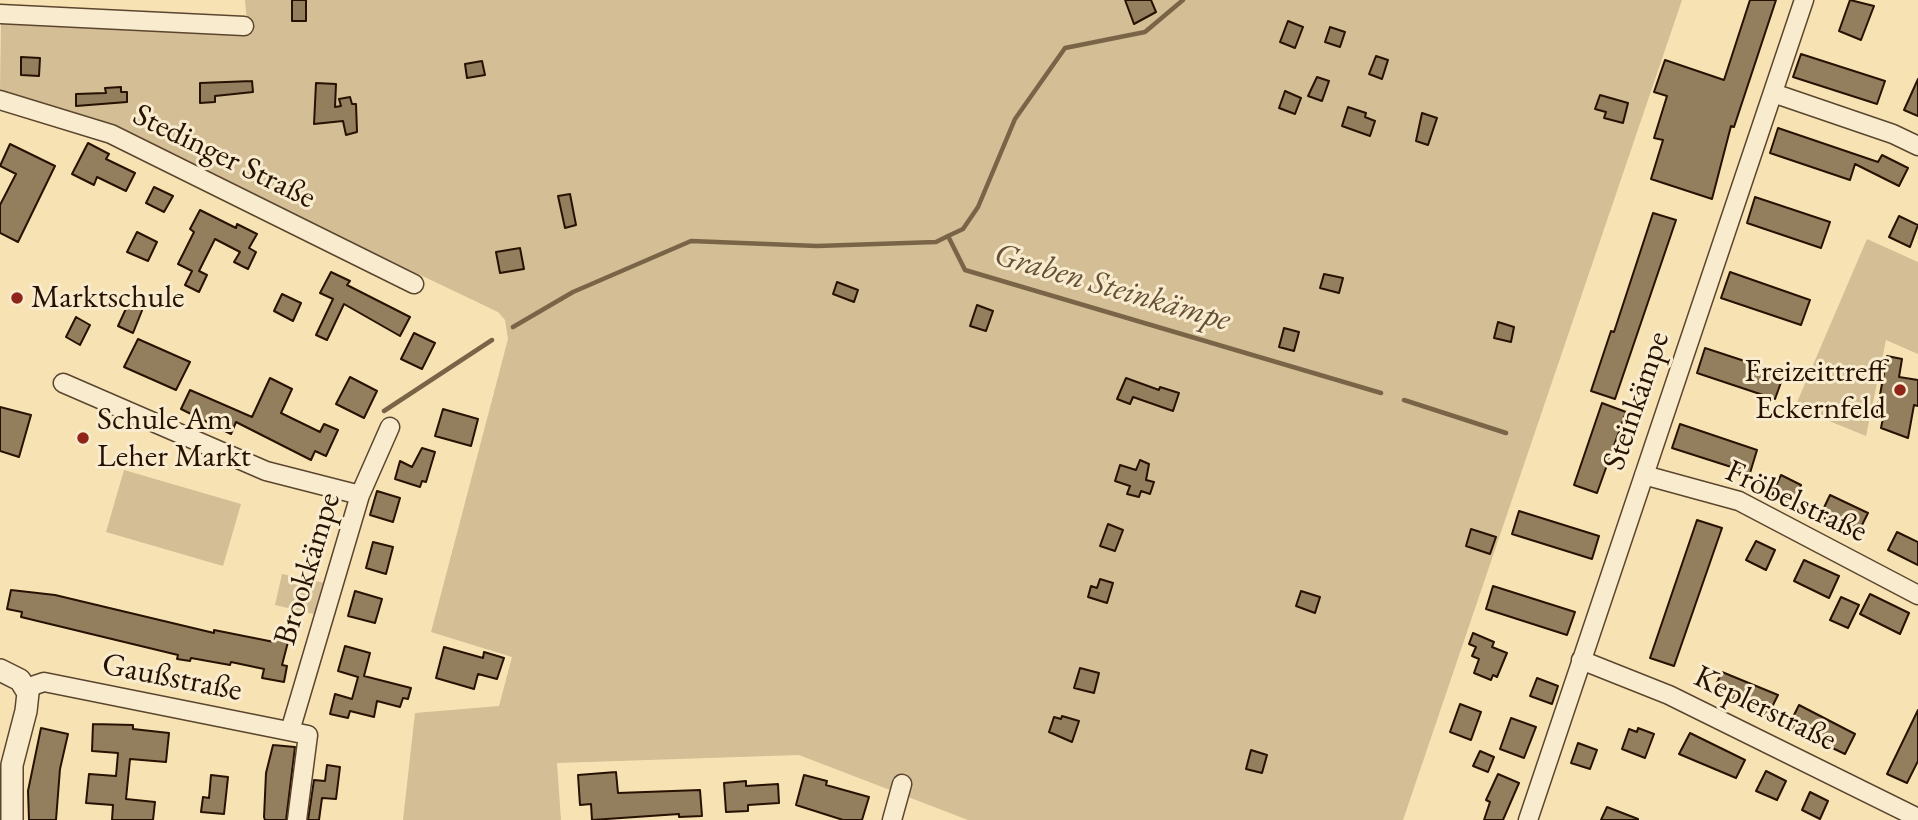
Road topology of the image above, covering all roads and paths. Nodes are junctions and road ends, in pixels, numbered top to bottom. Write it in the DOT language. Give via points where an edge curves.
graph roads {
  1 [pos="1804,0"];
  2 [pos="0,15"];
  3 [pos="244,26"];
  4 [pos="1773,93"];
  5 [pos="0,100"];
  6 [pos="1918,146"];
  7 [pos="414,284"];
  8 [pos="64,383"];
  9 [pos="390,427"];
  10 [pos="1644,475"];
  11 [pos="360,495"];
  12 [pos="1918,595"];
  13 [pos="1581,660"];
  14 [pos="0,670"];
  15 [pos="26,688"];
  16 [pos="290,731"];
  17 [pos="902,784"];
  18 [pos="1918,818"];
  19 [pos="12,820"];
  20 [pos="297,820"];
  21 [pos="892,820"];
  22 [pos="1528,820"];
  1 -- 4 [label="street, Steinkämpe"];
  2 -- 3 [label="street"];
  4 -- 6 [label="street"];
  4 -- 10 [label="street, Steinkämpe"];
  5 -- 7 [label="street, Stedinger Straße" via="111,134"];
  8 -- 11 [label="street" via="266,471"];
  9 -- 11 [label="street, Brookkämpe"];
  10 -- 12 [label="street, Fröbelstraße" via="1739,501"];
  10 -- 13 [label="street, Steinkämpe"];
  11 -- 16 [label="street, Brookkämpe"];
  13 -- 18 [label="street, Keplerstraße" via="1669,695"];
  13 -- 22 [label="street, Steinkämpe"];
  14 -- 15 [label="street" via="12,674"];
  15 -- 16 [label="street, Gaußstraße" via="44,682"];
  15 -- 19 [label="street" via="28,702 12,765"];
  16 -- 20 [label="street, Gaußstraße" via="308,735"];
  17 -- 21 [label="street"];
}
